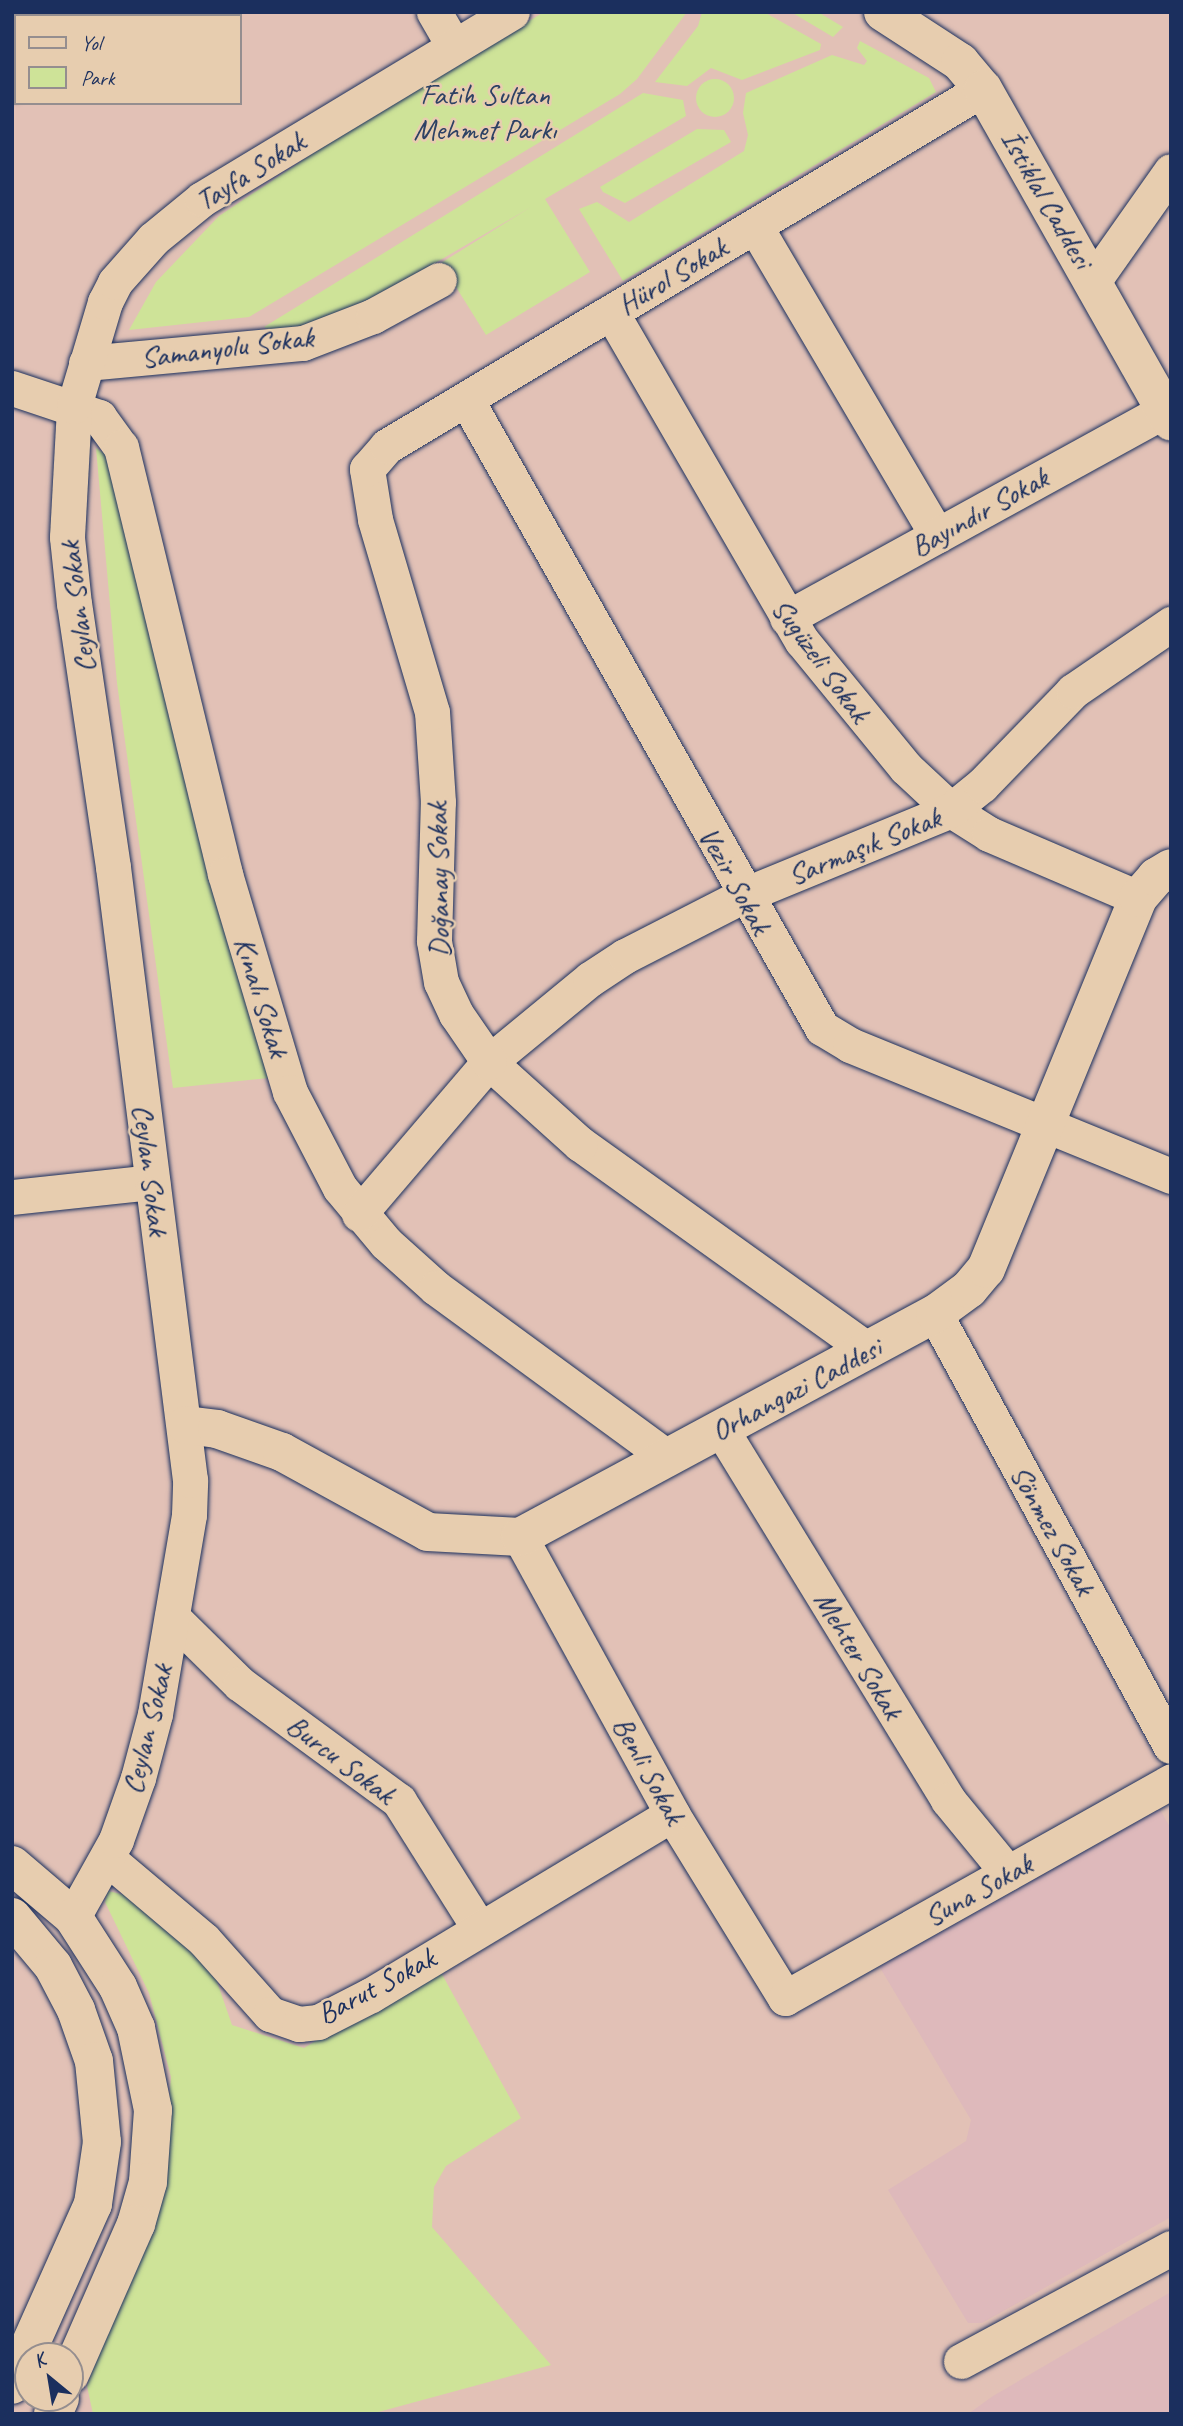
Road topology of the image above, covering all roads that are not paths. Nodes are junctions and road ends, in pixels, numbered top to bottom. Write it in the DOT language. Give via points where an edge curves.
graph roads {
  1 [pos="434,12"];
  2 [pos="512,12"];
  3 [pos="883,12"];
  4 [pos="453,45"];
  5 [pos="983,89"];
  6 [pos="1171,171"];
  7 [pos="755,226"];
  8 [pos="439,280"];
  9 [pos="1094,280"];
  10 [pos="611,312"];
  11 [pos="86,363"];
  12 [pos="12,388"];
  13 [pos="466,399"];
  14 [pos="74,405"];
  15 [pos="1169,413"];
  16 [pos="367,469"];
  17 [pos="937,535"];
  18 [pos="787,618"];
  19 [pos="1171,624"];
  20 [pos="951,810"];
  21 [pos="1171,868"];
  22 [pos="744,895"];
  23 [pos="1138,898"];
  24 [pos="489,1062"];
  25 [pos="1045,1123"];
  26 [pos="1171,1176"];
  27 [pos="152,1182"];
  28 [pos="12,1197"];
  29 [pos="359,1214"];
  30 [pos="935,1314"];
  31 [pos="868,1350"];
  32 [pos="186,1424"];
  33 [pos="721,1429"];
  34 [pos="667,1457"];
  35 [pos="520,1537"];
  36 [pos="172,1617"];
  37 [pos="1171,1746"];
  38 [pos="1171,1781"];
  39 [pos="672,1814"];
  40 [pos="107,1858"];
  41 [pos="12,1865"];
  42 [pos="1008,1873"];
  43 [pos="12,1917"];
  44 [pos="73,1917"];
  45 [pos="480,1928"];
  46 [pos="785,1998"];
  47 [pos="1171,2248"];
  48 [pos="84,2342"];
  49 [pos="961,2361"];
  50 [pos="12,2385"];
  1 -- 4 [label="street"];
  2 -- 4 [label="street, Tayfa Sokak"];
  3 -- 5 [label="street, İstiklal Caddesi" via="960,62"];
  4 -- 11 [label="street, Tayfa Sokak" via="202,199 153,239 116,282"];
  5 -- 7 [label="street, Hürol Sokak"];
  5 -- 9 [label="street, İstiklal Caddesi"];
  6 -- 9 [label="street"];
  7 -- 10 [label="street, Hürol Sokak"];
  7 -- 17 [label="street"];
  8 -- 11 [label="street, Samanyolu Sokak" via="373,316 303,343"];
  9 -- 15 [label="street, İstiklal Caddesi"];
  10 -- 13 [label="street, Hürol Sokak"];
  10 -- 18 [label="street, Sugüzeli Sokak"];
  11 -- 14 [label="street, Tayfa Sokak"];
  12 -- 14 [label="street"];
  13 -- 16 [label="street, Hürol Sokak" via="387,446"];
  13 -- 22 [label="street, Vezir Sokak"];
  14 -- 27 [label="street, Ceylan Sokak" via="67,537"];
  14 -- 29 [label="street, Kınalı Sokak" via="99,417 110,429 129,471 143,548 212,825 290,1092 318,1152"];
  15 -- 17 [label="street, Bayındır Sokak"];
  16 -- 24 [label="street, Doğanay Sokak" via="379,531 432,712 438,802 434,941 441,982 456,1014"];
  17 -- 18 [label="street, Bayındır Sokak"];
  18 -- 20 [label="street, Sugüzeli Sokak" via="856,712"];
  19 -- 20 [label="street, Sarmaşık Sokak" via="1073,691 982,785"];
  20 -- 22 [label="street, Sarmaşık Sokak"];
  20 -- 23 [label="street, Sugüzeli Sokak" via="1030,854"];
  21 -- 23 [label="street, Orhangazi Caddesi"];
  22 -- 24 [label="street, Sarmaşık Sokak" via="625,956"];
  22 -- 25 [label="street, Vezir Sokak" via="815,1018 831,1036"];
  23 -- 25 [label="street, Orhangazi Caddesi"];
  24 -- 29 [label="street, Sarmaşık Sokak"];
  24 -- 31 [label="street, Doğanay Sokak" via="608,1167"];
  25 -- 26 [label="street, Vezir Sokak"];
  25 -- 30 [label="street, Orhangazi Caddesi" via="986,1269 969,1289"];
  27 -- 28 [label="street"];
  27 -- 32 [label="street, Ceylan Sokak"];
  29 -- 34 [label="street, Kınalı Sokak" via="436,1288"];
  30 -- 31 [label="street, Orhangazi Caddesi"];
  30 -- 37 [label="street, Sönmez Sokak"];
  31 -- 33 [label="street, Orhangazi Caddesi"];
  32 -- 35 [label="street" via="218,1429 282,1452 428,1532"];
  32 -- 36 [label="street, Ceylan Sokak" via="189,1515"];
  33 -- 34 [label="street, Orhangazi Caddesi"];
  33 -- 42 [label="street, Mehter Sokak" via="948,1800"];
  34 -- 35 [label="street, Orhangazi Caddesi"];
  35 -- 39 [label="street, Benli Sokak"];
  36 -- 40 [label="street, Ceylan Sokak" via="141,1766"];
  36 -- 45 [label="street, Burcu Sokak" via="240,1684 399,1801"];
  38 -- 42 [label="street, Suna Sokak"];
  39 -- 45 [label="street, Barut Sokak"];
  39 -- 46 [label="street, Benli Sokak"];
  40 -- 44 [label="street, Ceylan Sokak"];
  40 -- 45 [label="street, Barut Sokak" via="204,1940 270,2014 299,2024 318,2022 341,2011"];
  41 -- 44 [label="street"];
  42 -- 46 [label="street, Suna Sokak"];
  43 -- 50 [label="street" via="52,1966 76,2010 94,2061 102,2142 93,2204"];
  44 -- 48 [label="street" via="97,1950 127,2008 153,2110 148,2182 136,2224"];
  47 -- 49 [label="street"];
}
